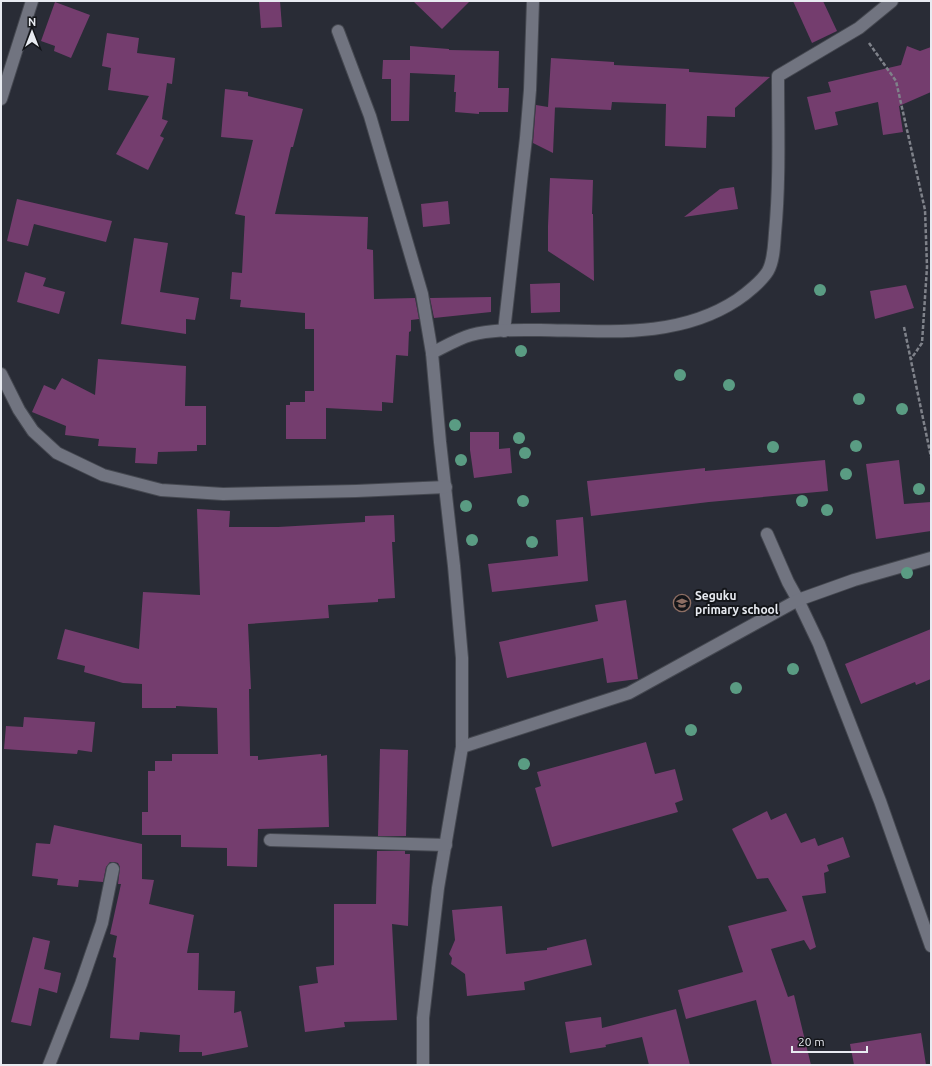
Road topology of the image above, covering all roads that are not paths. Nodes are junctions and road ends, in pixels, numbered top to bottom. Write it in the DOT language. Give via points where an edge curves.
graph roads {
  1 [pos="32,1"];
  2 [pos="533,1"];
  3 [pos="892,1"];
  4 [pos="338,31"];
  5 [pos="1,99"];
  6 [pos="504,331"];
  7 [pos="432,353"];
  8 [pos="1,374"];
  9 [pos="446,487"];
  10 [pos="767,534"];
  11 [pos="931,558"];
  12 [pos="798,600"];
  13 [pos="462,747"];
  14 [pos="270,840"];
  15 [pos="446,845"];
  16 [pos="113,869"];
  17 [pos="931,946"];
  18 [pos="49,1065"];
  19 [pos="423,1065"];
  1 -- 5 [label="street"];
  2 -- 6 [label="street" via="530,90"];
  3 -- 6 [label="street" via="859,28 778,76 778,209 774,253 768,272 749,292 726,307 696,320 662,328 633,332"];
  4 -- 7 [label="street" via="370,116 388,174 422,294"];
  6 -- 7 [label="street" via="471,335"];
  7 -- 9 [label="street"];
  8 -- 9 [label="street" via="18,410 33,431 57,453 103,475 161,490 223,494"];
  9 -- 13 [label="street" via="462,658"];
  10 -- 12 [label="street"];
  11 -- 12 [label="street" via="854,580"];
  12 -- 13 [label="street" via="629,693"];
  12 -- 17 [label="street" via="819,644 880,801"];
  13 -- 15 [label="street"];
  14 -- 15 [label="street"];
  15 -- 19 [label="street" via="438,888 423,1018"];
  16 -- 18 [label="street" via="102,923"];
}
